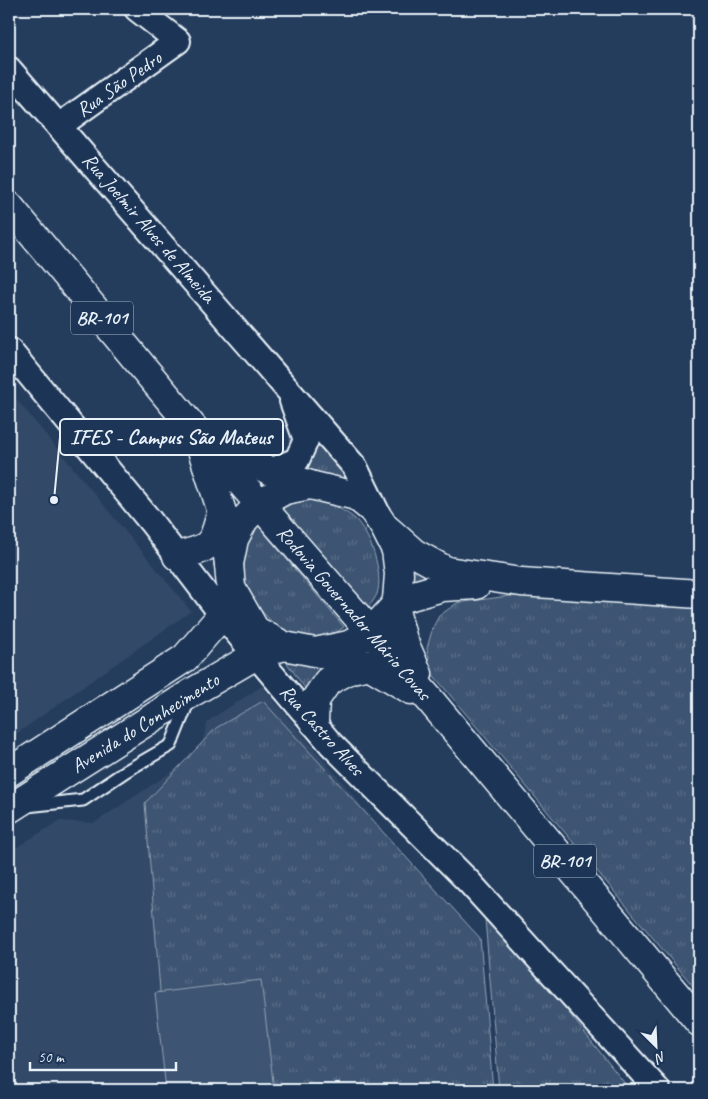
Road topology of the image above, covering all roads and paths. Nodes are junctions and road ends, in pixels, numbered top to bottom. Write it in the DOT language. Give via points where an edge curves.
graph roads {
  1 [pos="137,9"];
  2 [pos="9,69"];
  3 [pos="59,126"];
  4 [pos="9,206"];
  5 [pos="9,350"];
  6 [pos="288,388"];
  7 [pos="195,430"];
  8 [pos="270,471"];
  9 [pos="310,485"];
  10 [pos="259,504"];
  11 [pos="222,512"];
  12 [pos="385,528"];
  13 [pos="177,556"];
  14 [pos="230,576"];
  15 [pos="522,582"];
  16 [pos="699,594"];
  17 [pos="396,604"];
  18 [pos="222,615"];
  19 [pos="371,632"];
  20 [pos="284,646"];
  21 [pos="316,652"];
  22 [pos="256,655"];
  23 [pos="369,665"];
  24 [pos="430,700"];
  25 [pos="314,722"];
  26 [pos="9,772"];
  27 [pos="10,808"];
  28 [pos="699,1022"];
  29 [pos="658,1090"];
  1 -- 3 [label="street, Rua São Pedro" via="178,41"];
  2 -- 3 [label="street, Rua Joelmir Alves de Almeida"];
  3 -- 6 [label="street, Rua Joelmir Alves de Almeida"];
  4 -- 7 [label="main road, Rodovia Governador Mário Covas / BR-101"];
  5 -- 13 [label="street, Rua Castro Alves"];
  6 -- 8 [label="street, Rua Joelmir Alves de Almeida" via="306,440 297,460"];
  6 -- 12 [label="street, Rua Joelmir Alves de Almeida" via="354,467"];
  7 -- 8 [label="main road"];
  7 -- 10 [label="main road, Rodovia Governador Mário Covas / BR-101"];
  7 -- 11 [label="main road"];
  8 -- 9 [label="main road"];
  9 -- 10 [label="main road" via="285,490"];
  9 -- 12 [label="main road" via="356,496 373,510"];
  10 -- 14 [label="main road, Avenida do Conhecimento" via="244,520 234,539"];
  10 -- 19 [label="main road, Rodovia Governador Mário Covas / BR-101"];
  11 -- 13 [label="main road" via="216,536 203,550"];
  11 -- 14 [label="main road"];
  12 -- 15 [label="main road" via="414,553 447,571"];
  12 -- 17 [label="main road" via="396,550 399,574"];
  13 -- 18 [label="street, Rua Castro Alves"];
  14 -- 18 [label="main road, Avenida do Conhecimento"];
  14 -- 20 [label="main road" via="255,630"];
  15 -- 16 [label="main road"];
  15 -- 17 [label="main road" via="442,588"];
  17 -- 19 [label="main road"];
  17 -- 24 [label="main road" via="403,640"];
  18 -- 22 [label="street, Rua Castro Alves"];
  18 -- 26 [label="main road, Avenida do Conhecimento" via="185,658"];
  19 -- 21 [label="main road" via="349,645"];
  19 -- 24 [label="main road, Rodovia Governador Mário Covas / BR-101"];
  20 -- 21 [label="main road"];
  20 -- 22 [label="main road, Avenida do Conhecimento"];
  21 -- 23 [label="main road"];
  22 -- 25 [label="street, Rua Castro Alves"];
  22 -- 27 [label="main road, Avenida do Conhecimento"];
  23 -- 24 [label="main road"];
  23 -- 25 [label="main road" via="351,669 328,681 315,700"];
  24 -- 28 [label="main road, Rodovia Governador Mário Covas / BR-101"];
  25 -- 29 [label="street, Rua Castro Alves" via="469,882"];
}
